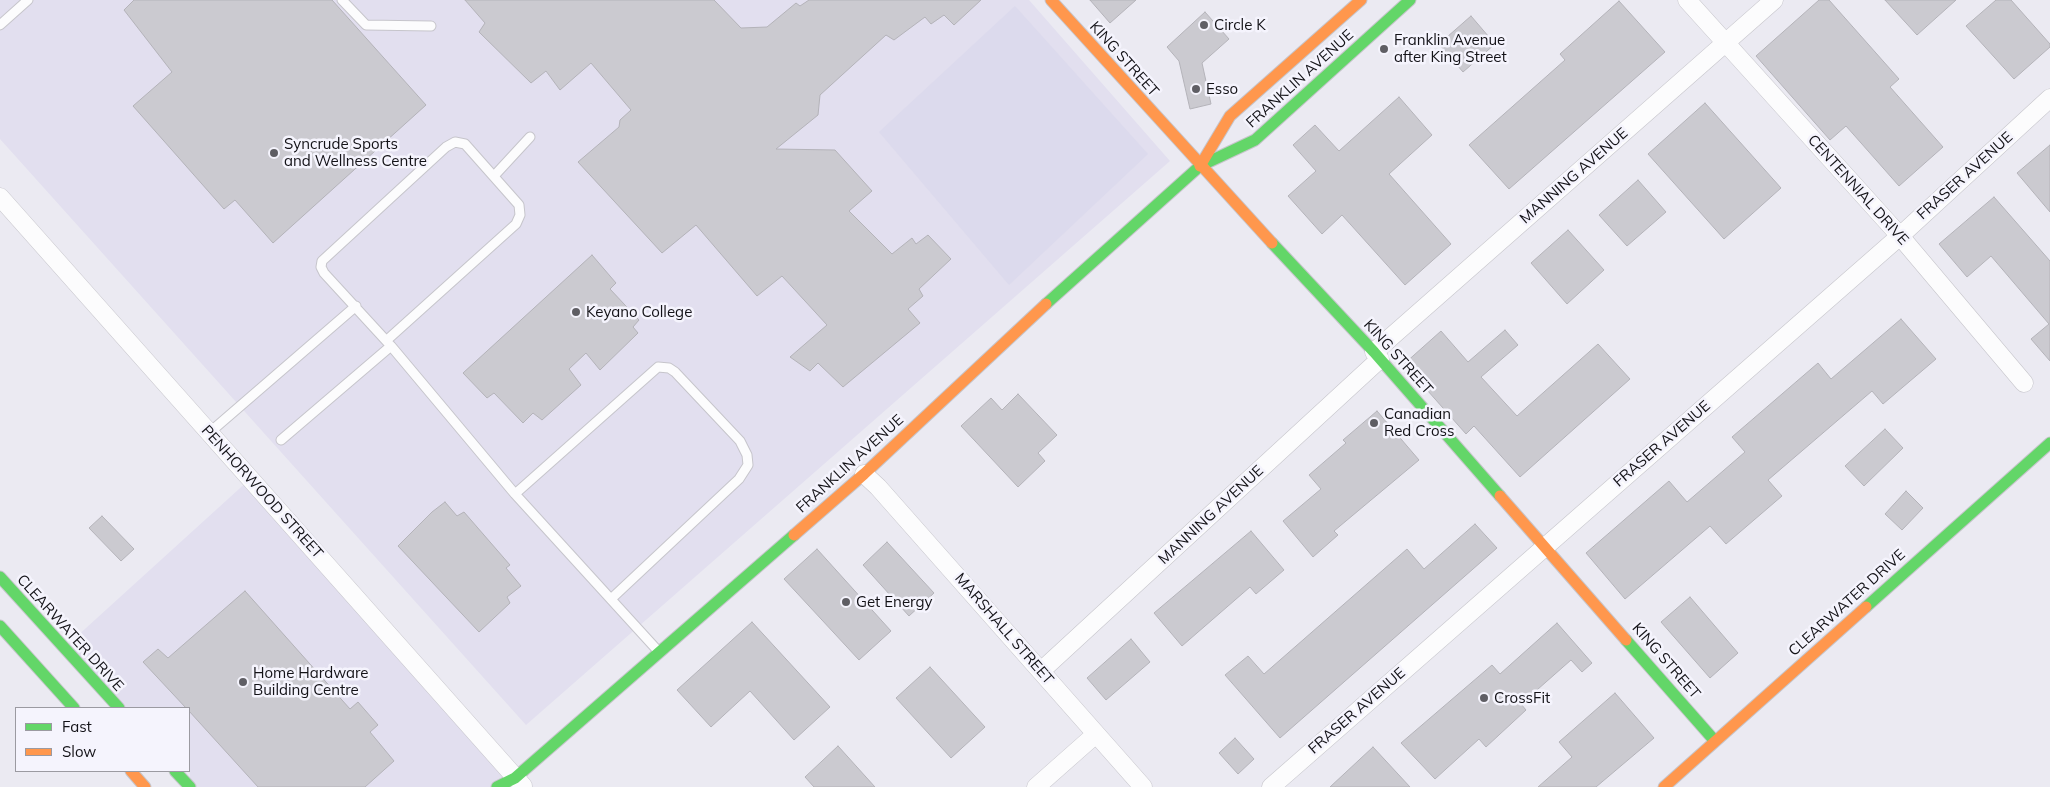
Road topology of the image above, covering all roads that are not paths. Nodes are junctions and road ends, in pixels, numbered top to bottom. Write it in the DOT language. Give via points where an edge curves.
graph roads {
  1 [pos="28,0"];
  2 [pos="342,0"];
  3 [pos="1051,0"];
  4 [pos="1361,0"];
  5 [pos="1410,0"];
  6 [pos="1687,0"];
  7 [pos="1774,0"];
  8 [pos="0,25"];
  9 [pos="431,26"];
  10 [pos="1726,42"];
  11 [pos="2050,98"];
  12 [pos="530,137"];
  13 [pos="1200,166"];
  14 [pos="494,176"];
  15 [pos="0,197"];
  16 [pos="1900,236"];
  17 [pos="356,306"];
  18 [pos="389,343"];
  19 [pos="1377,355"];
  20 [pos="2024,383"];
  21 [pos="209,433"];
  22 [pos="281,440"];
  23 [pos="2050,443"];
  24 [pos="864,474"];
  25 [pos="515,494"];
  26 [pos="1546,546"];
  27 [pos="0,578"];
  28 [pos="611,599"];
  29 [pos="0,626"];
  30 [pos="659,652"];
  31 [pos="1041,671"];
  32 [pos="73,707"];
  33 [pos="118,707"];
  34 [pos="1096,734"];
  35 [pos="1714,740"];
  36 [pos="132,772"];
  37 [pos="176,772"];
  38 [pos="517,784"];
  39 [pos="145,787"];
  40 [pos="190,787"];
  41 [pos="497,787"];
  42 [pos="1036,787"];
  43 [pos="1143,787"];
  44 [pos="1271,787"];
  45 [pos="1664,787"];
  1 -- 8 [label="lane"];
  2 -- 9 [label="lane" via="366,25"];
  3 -- 13 [label="main road, KING STREET"];
  4 -- 13 [label="main road, FRANKLIN AVENUE" via="1230,116"];
  5 -- 13 [label="main road, FRANKLIN AVENUE" via="1255,140"];
  6 -- 10 [label="street, CENTENNIAL DRIVE"];
  7 -- 10 [label="street, MANNING AVENUE"];
  10 -- 16 [label="street, CENTENNIAL DRIVE"];
  10 -- 19 [label="street, MANNING AVENUE"];
  11 -- 16 [label="street, FRASER AVENUE"];
  12 -- 14 [label="lane"];
  13 -- 19 [label="main road, KING STREET"];
  13 -- 24 [label="main road, FRANKLIN AVENUE"];
  14 -- 17 [label="lane" via="465,144 455,142 446,146 322,261 324,273"];
  14 -- 18 [label="lane" via="519,205 520,215 516,224"];
  15 -- 21 [label="street, PENHORWOOD STREET"];
  16 -- 20 [label="street, CENTENNIAL DRIVE"];
  16 -- 26 [label="street, FRASER AVENUE"];
  17 -- 18 [label="lane"];
  17 -- 21 [label="lane"];
  18 -- 22 [label="lane"];
  18 -- 25 [label="lane"];
  19 -- 26 [label="main road, KING STREET"];
  19 -- 31 [label="street, MANNING AVENUE"];
  21 -- 38 [label="street, PENHORWOOD STREET"];
  23 -- 35 [label="main road, CLEARWATER DRIVE"];
  24 -- 30 [label="main road, FRANKLIN AVENUE"];
  24 -- 31 [label="street, MARSHALL STREET"];
  25 -- 28 [label="lane"];
  25 -- 28 [label="lane" via="658,367 674,372 740,441 748,465 739,479"];
  26 -- 35 [label="main road, KING STREET"];
  26 -- 44 [label="street, FRASER AVENUE"];
  27 -- 33 [label="main road, CLEARWATER DRIVE"];
  28 -- 30 [label="lane"];
  29 -- 32 [label="main road"];
  30 -- 38 [label="main road, FRANKLIN AVENUE"];
  31 -- 34 [label="street, MARSHALL STREET"];
  34 -- 42 [label="street"];
  34 -- 43 [label="street, MARSHALL STREET"];
  35 -- 45 [label="main road, CLEARWATER DRIVE"];
  36 -- 39 [label="main road"];
  37 -- 40 [label="main road"];
  38 -- 41 [label="main road, FRANKLIN AVENUE"];
}
